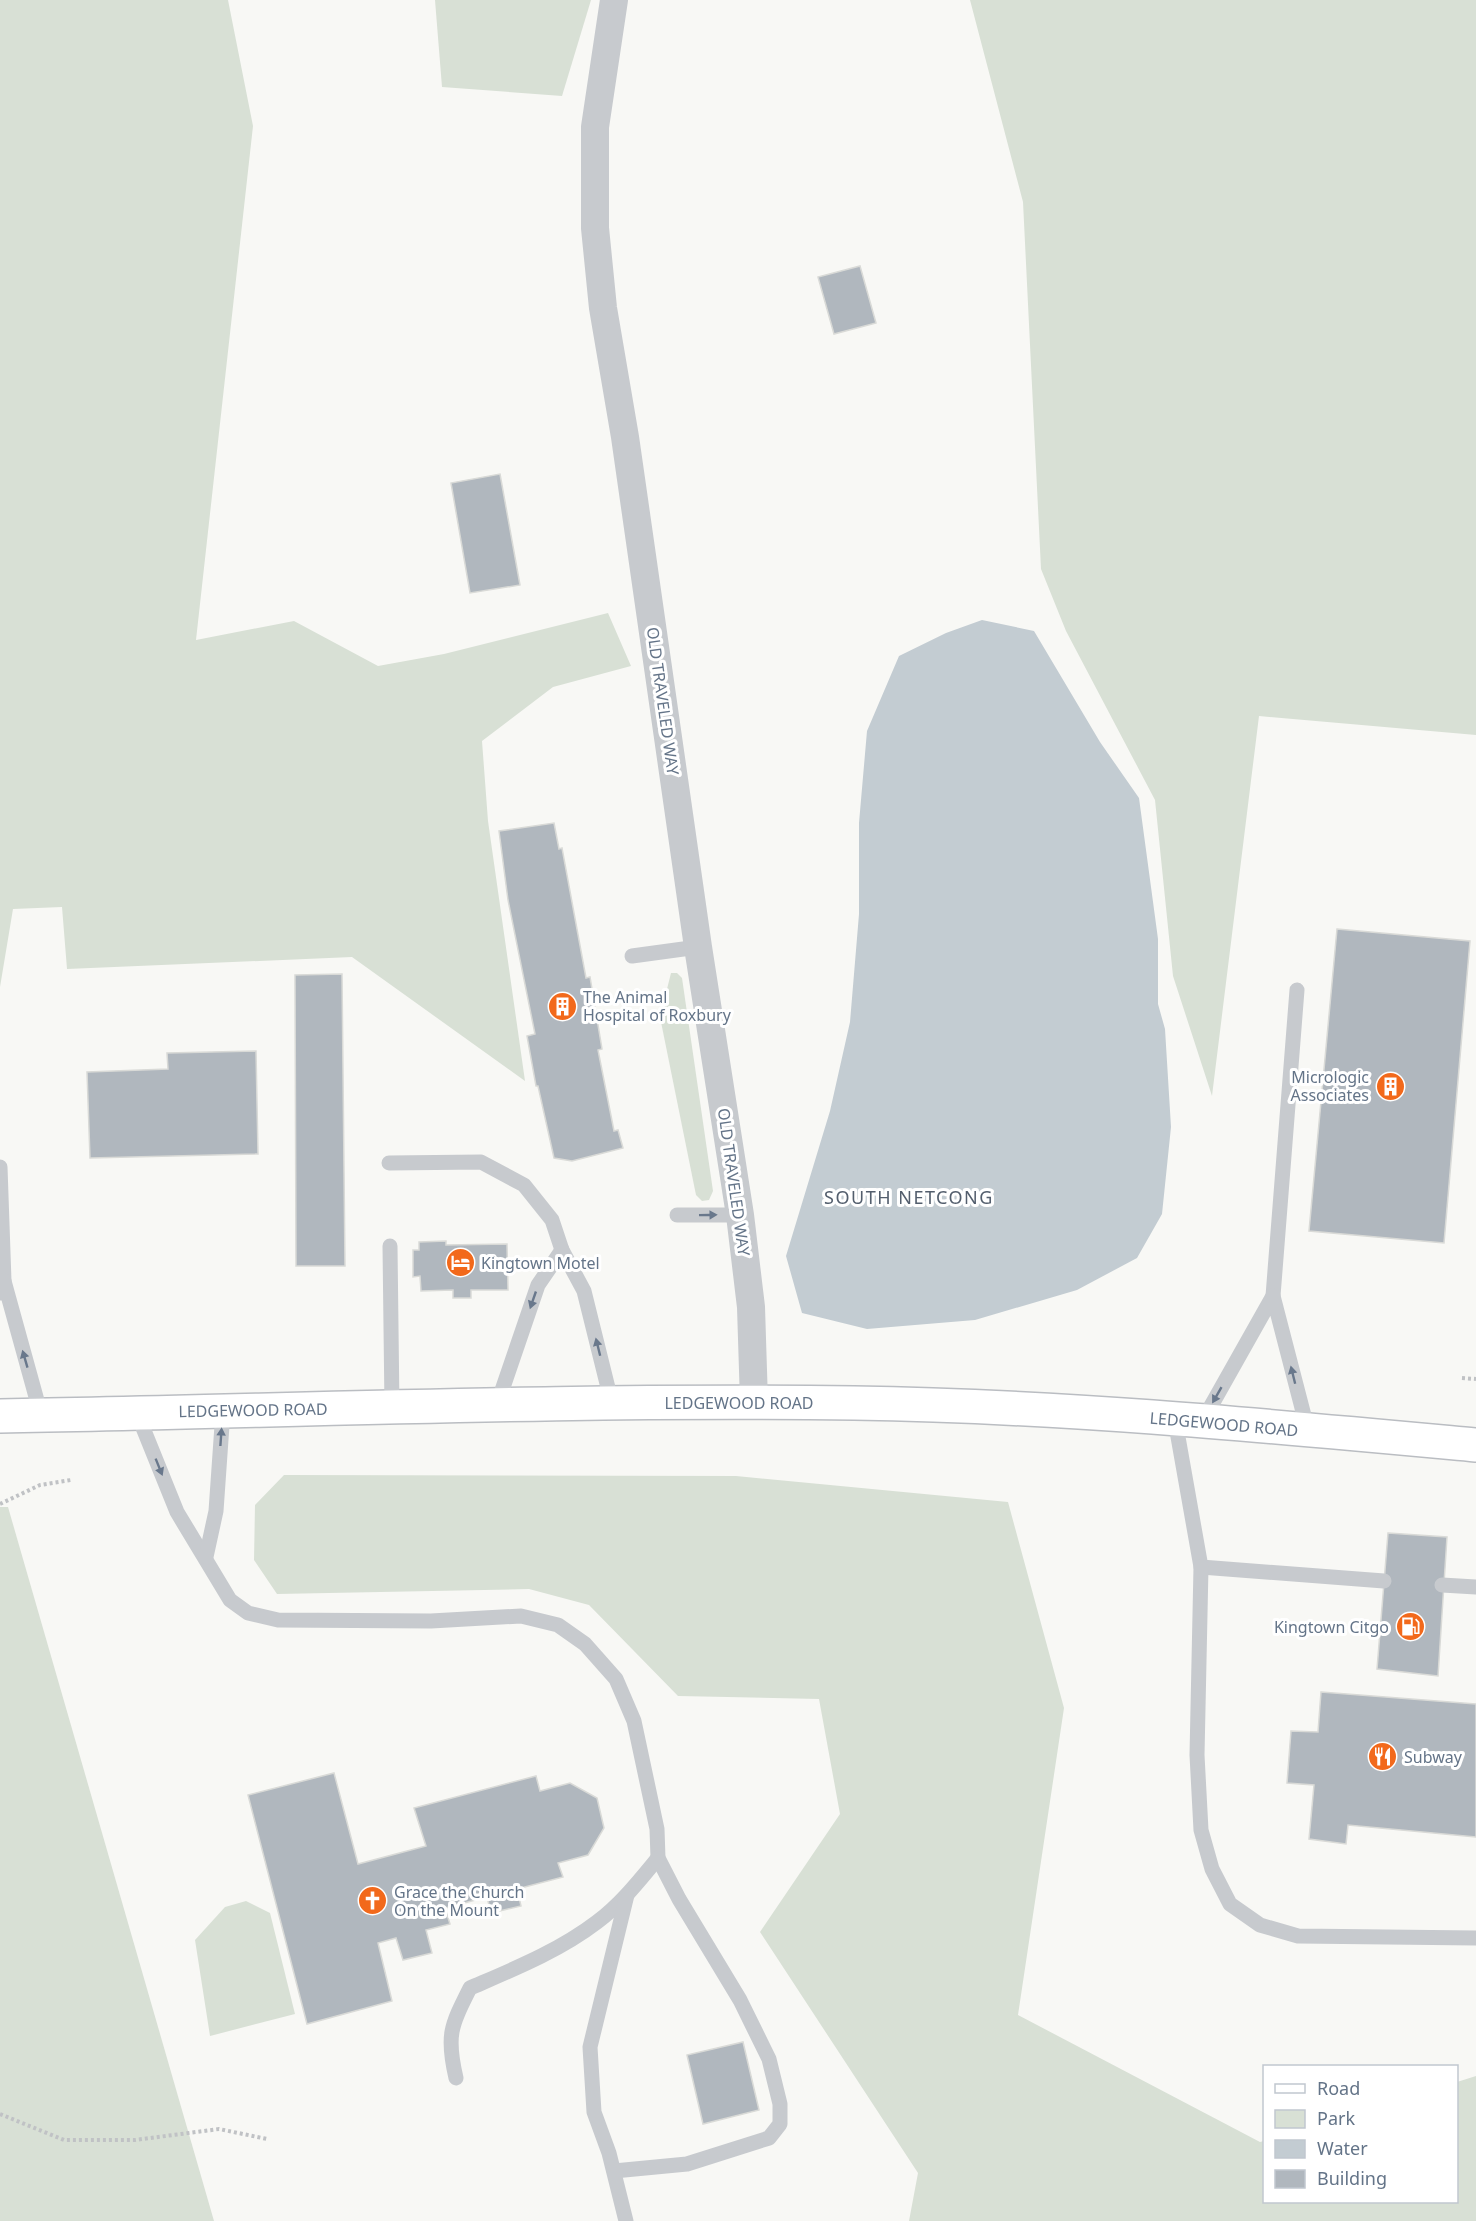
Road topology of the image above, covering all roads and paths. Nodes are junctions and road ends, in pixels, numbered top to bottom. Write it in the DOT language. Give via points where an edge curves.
graph roads {
  1 [pos="614,0"];
  2 [pos="698,946"];
  3 [pos="632,956"];
  4 [pos="1297,990"];
  5 [pos="389,1164"];
  6 [pos="0,1167"];
  7 [pos="677,1215"];
  8 [pos="740,1215"];
  9 [pos="390,1246"];
  10 [pos="562,1250"];
  11 [pos="2,1287"];
  12 [pos="1273,1296"];
  13 [pos="1462,1378"];
  14 [pos="1476,1379"];
  15 [pos="754,1402"];
  16 [pos="612,1404"];
  17 [pos="497,1406"];
  18 [pos="392,1408"];
  19 [pos="223,1411"];
  20 [pos="137,1413"];
  21 [pos="41,1415"];
  22 [pos="0,1416"];
  23 [pos="1188,1421"];
  24 [pos="1308,1431"];
  25 [pos="1476,1445"];
  26 [pos="70,1480"];
  27 [pos="0,1504"];
  28 [pos="206,1557"];
  29 [pos="1201,1567"];
  30 [pos="1384,1581"];
  31 [pos="1442,1585"];
  32 [pos="1476,1587"];
  33 [pos="658,1858"];
  34 [pos="627,1895"];
  35 [pos="1476,1938"];
  36 [pos="456,2078"];
  37 [pos="0,2114"];
  38 [pos="267,2139"];
  39 [pos="614,2170"];
  40 [pos="626,2221"];
  1 -- 2 [label="street, OLD TRAVELED WAY" via="595,126 595,228 603,308"];
  2 -- 3 [label="lane"];
  2 -- 8 [label="street, OLD TRAVELED WAY"];
  4 -- 12 [label="lane"];
  5 -- 10 [label="lane" via="481,1162 524,1185 552,1220"];
  6 -- 11 [label="lane"];
  7 -- 8 [label="lane, one-way"];
  8 -- 15 [label="street, OLD TRAVELED WAY" via="751,1307"];
  9 -- 18 [label="lane"];
  16 -- 10 [label="lane, one-way" via="585,1291"];
  10 -- 17 [label="lane, one-way" via="538,1285"];
  21 -- 11 [label="lane, one-way"];
  12 -- 23 [label="lane, one-way"];
  24 -- 12 [label="lane, one-way"];
  13 -- 14 [label="path"];
  15 -- 16 [label="main road, LEDGEWOOD ROAD"];
  15 -- 23 [label="main road, LEDGEWOOD ROAD" via="952,1406"];
  16 -- 17 [label="main road, LEDGEWOOD ROAD"];
  17 -- 18 [label="main road, LEDGEWOOD ROAD"];
  18 -- 19 [label="main road, LEDGEWOOD ROAD"];
  19 -- 20 [label="main road, LEDGEWOOD ROAD"];
  28 -- 19 [label="lane, one-way" via="216,1511"];
  20 -- 21 [label="main road, LEDGEWOOD ROAD"];
  20 -- 28 [label="lane, one-way" via="177,1512"];
  21 -- 22 [label="main road, LEDGEWOOD ROAD"];
  23 -- 24 [label="main road, LEDGEWOOD ROAD"];
  23 -- 29 [label="lane"];
  24 -- 25 [label="main road, LEDGEWOOD ROAD"];
  26 -- 27 [label="path" via="40,1485"];
  28 -- 33 [label="lane" via="230,1600 248,1613 278,1620 431,1621 521,1616 558,1625 585,1644 616,1679 634,1721 657,1829"];
  29 -- 30 [label="lane"];
  29 -- 35 [label="lane" via="1197,1755 1201,1830 1212,1869 1230,1904 1260,1925 1298,1936"];
  31 -- 32 [label="lane"];
  33 -- 34 [label="lane"];
  33 -- 39 [label="lane" via="740,2000 769,2060 780,2104 780,2124 769,2138 687,2164"];
  34 -- 36 [label="lane" via="598,1922 547,1954 470,1988 452,2025 449,2048"];
  34 -- 39 [label="lane" via="590,2046 594,2112"];
  37 -- 38 [label="path" via="64,2140 135,2140 219,2129"];
  39 -- 40 [label="lane"];
}
